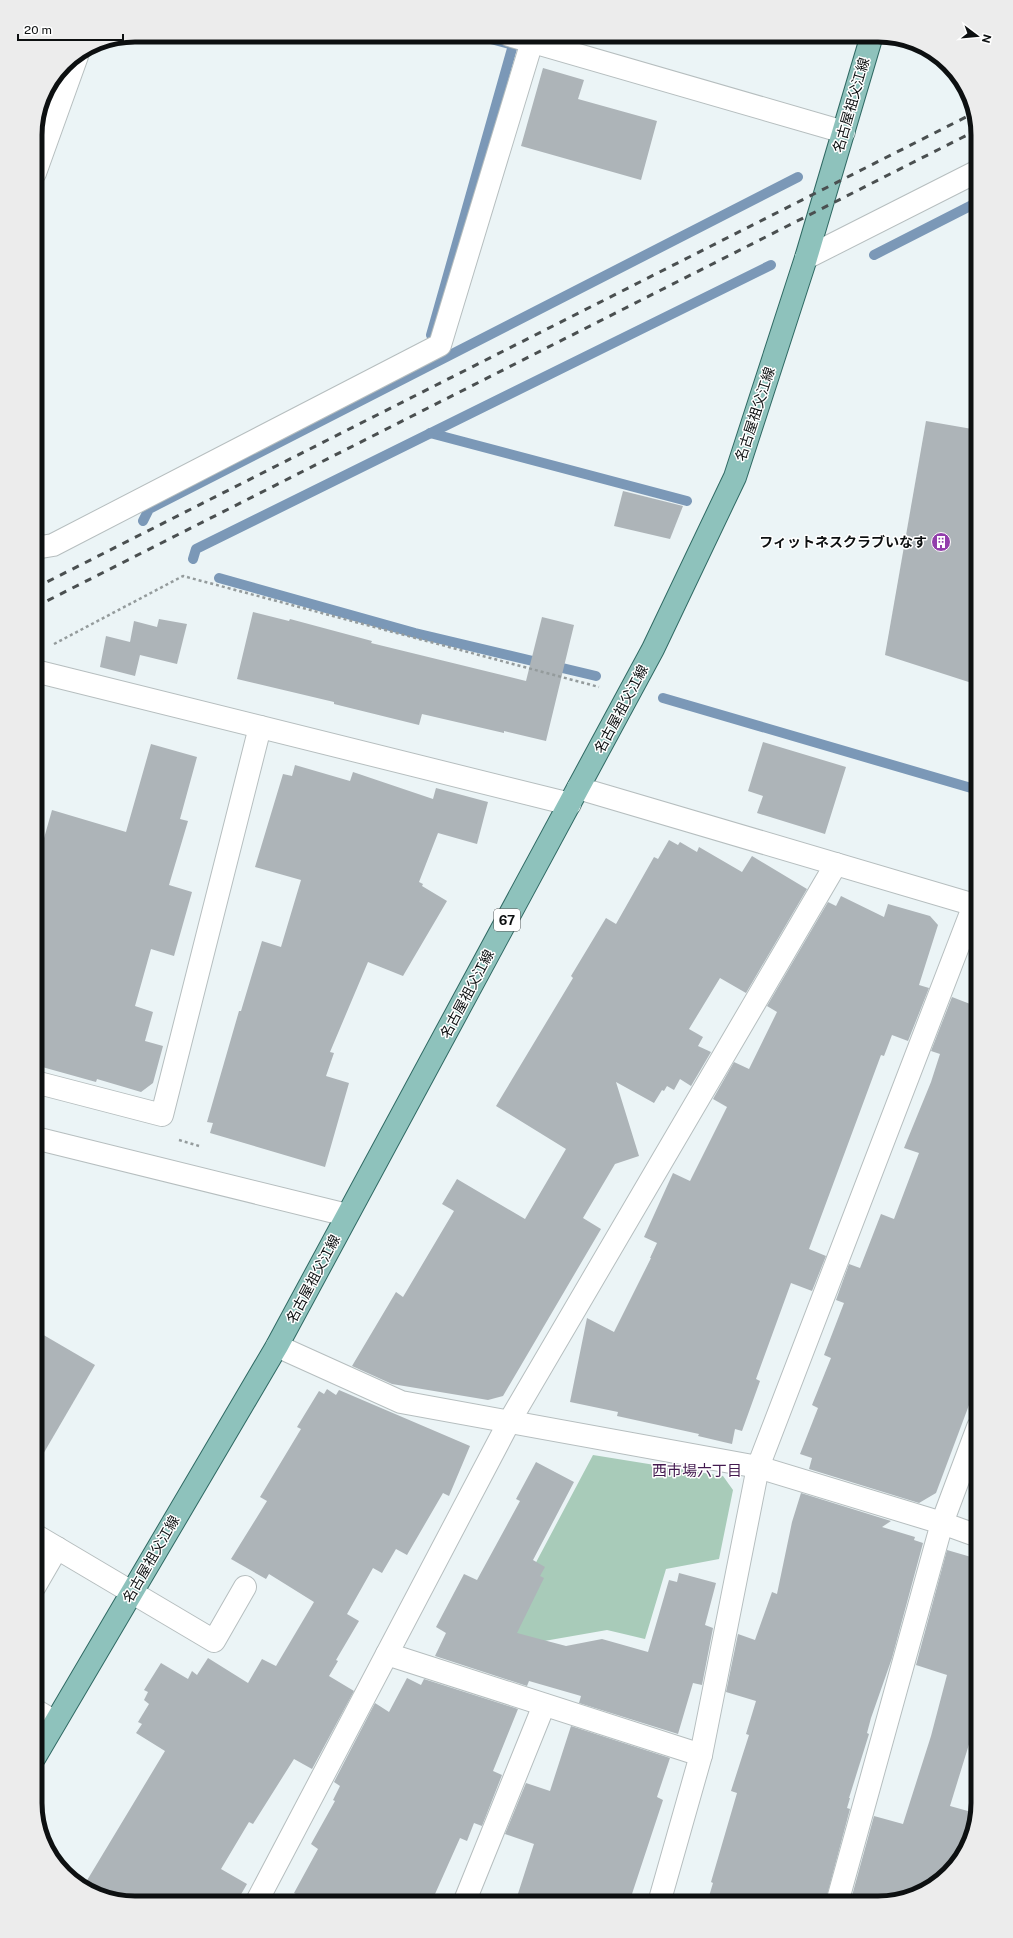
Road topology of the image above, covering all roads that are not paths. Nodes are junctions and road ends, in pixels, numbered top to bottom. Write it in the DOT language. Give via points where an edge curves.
graph roads {
  1 [pos="532,42"];
  2 [pos="543,42"];
  3 [pos="870,42"];
  4 [pos="74,65"];
  5 [pos="844,132"];
  6 [pos="42,154"];
  7 [pos="971,175"];
  8 [pos="806,258"];
  9 [pos="42,547"];
  10 [pos="42,673"];
  11 [pos="260,727"];
  12 [pos="574,796"];
  13 [pos="836,864"];
  14 [pos="971,904"];
  15 [pos="971,918"];
  16 [pos="42,1084"];
  17 [pos="42,1140"];
  18 [pos="347,1215"];
  19 [pos="277,1346"];
  20 [pos="509,1422"];
  21 [pos="971,1446"];
  22 [pos="758,1467"];
  23 [pos="942,1523"];
  24 [pos="971,1533"];
  25 [pos="42,1539"];
  26 [pos="57,1548"];
  27 [pos="42,1574"];
  28 [pos="245,1588"];
  29 [pos="132,1592"];
  30 [pos="387,1654"];
  31 [pos="544,1705"];
  32 [pos="42,1714"];
  33 [pos="55,1722"];
  34 [pos="42,1745"];
  35 [pos="701,1755"];
  36 [pos="260,1896"];
  37 [pos="467,1896"];
  38 [pos="661,1896"];
  39 [pos="839,1896"];
  1 -- 9 [label="street" via="440,345 53,545"];
  2 -- 5 [label="street"];
  3 -- 5 [label="main road, 名古屋祖父江線 / 67"];
  4 -- 6 [label="street"];
  5 -- 8 [label="main road, 名古屋祖父江線 / 67"];
  7 -- 8 [label="street"];
  8 -- 12 [label="main road, 名古屋祖父江線 / 67" via="735,477 653,649"];
  10 -- 11 [label="street"];
  11 -- 12 [label="street"];
  11 -- 16 [label="street" via="162,1115"];
  12 -- 13 [label="street"];
  12 -- 18 [label="main road, 名古屋祖父江線 / 67"];
  13 -- 14 [label="street"];
  13 -- 20 [label="street"];
  15 -- 22 [label="street"];
  17 -- 18 [label="street"];
  18 -- 19 [label="main road, 名古屋祖父江線 / 67"];
  19 -- 20 [label="street" via="401,1402"];
  19 -- 29 [label="main road, 名古屋祖父江線 / 67"];
  20 -- 22 [label="street"];
  20 -- 30 [label="street"];
  21 -- 23 [label="street"];
  22 -- 23 [label="street"];
  22 -- 35 [label="street"];
  23 -- 24 [label="street"];
  23 -- 39 [label="street"];
  25 -- 26 [label="street"];
  26 -- 27 [label="street"];
  26 -- 29 [label="street"];
  28 -- 29 [label="street" via="214,1640"];
  29 -- 33 [label="main road, 名古屋祖父江線 / 67"];
  30 -- 31 [label="street"];
  30 -- 36 [label="street"];
  31 -- 35 [label="street"];
  31 -- 37 [label="street"];
  32 -- 33 [label="street"];
  33 -- 34 [label="main road, 名古屋祖父江線 / 67"];
  35 -- 38 [label="street"];
}
